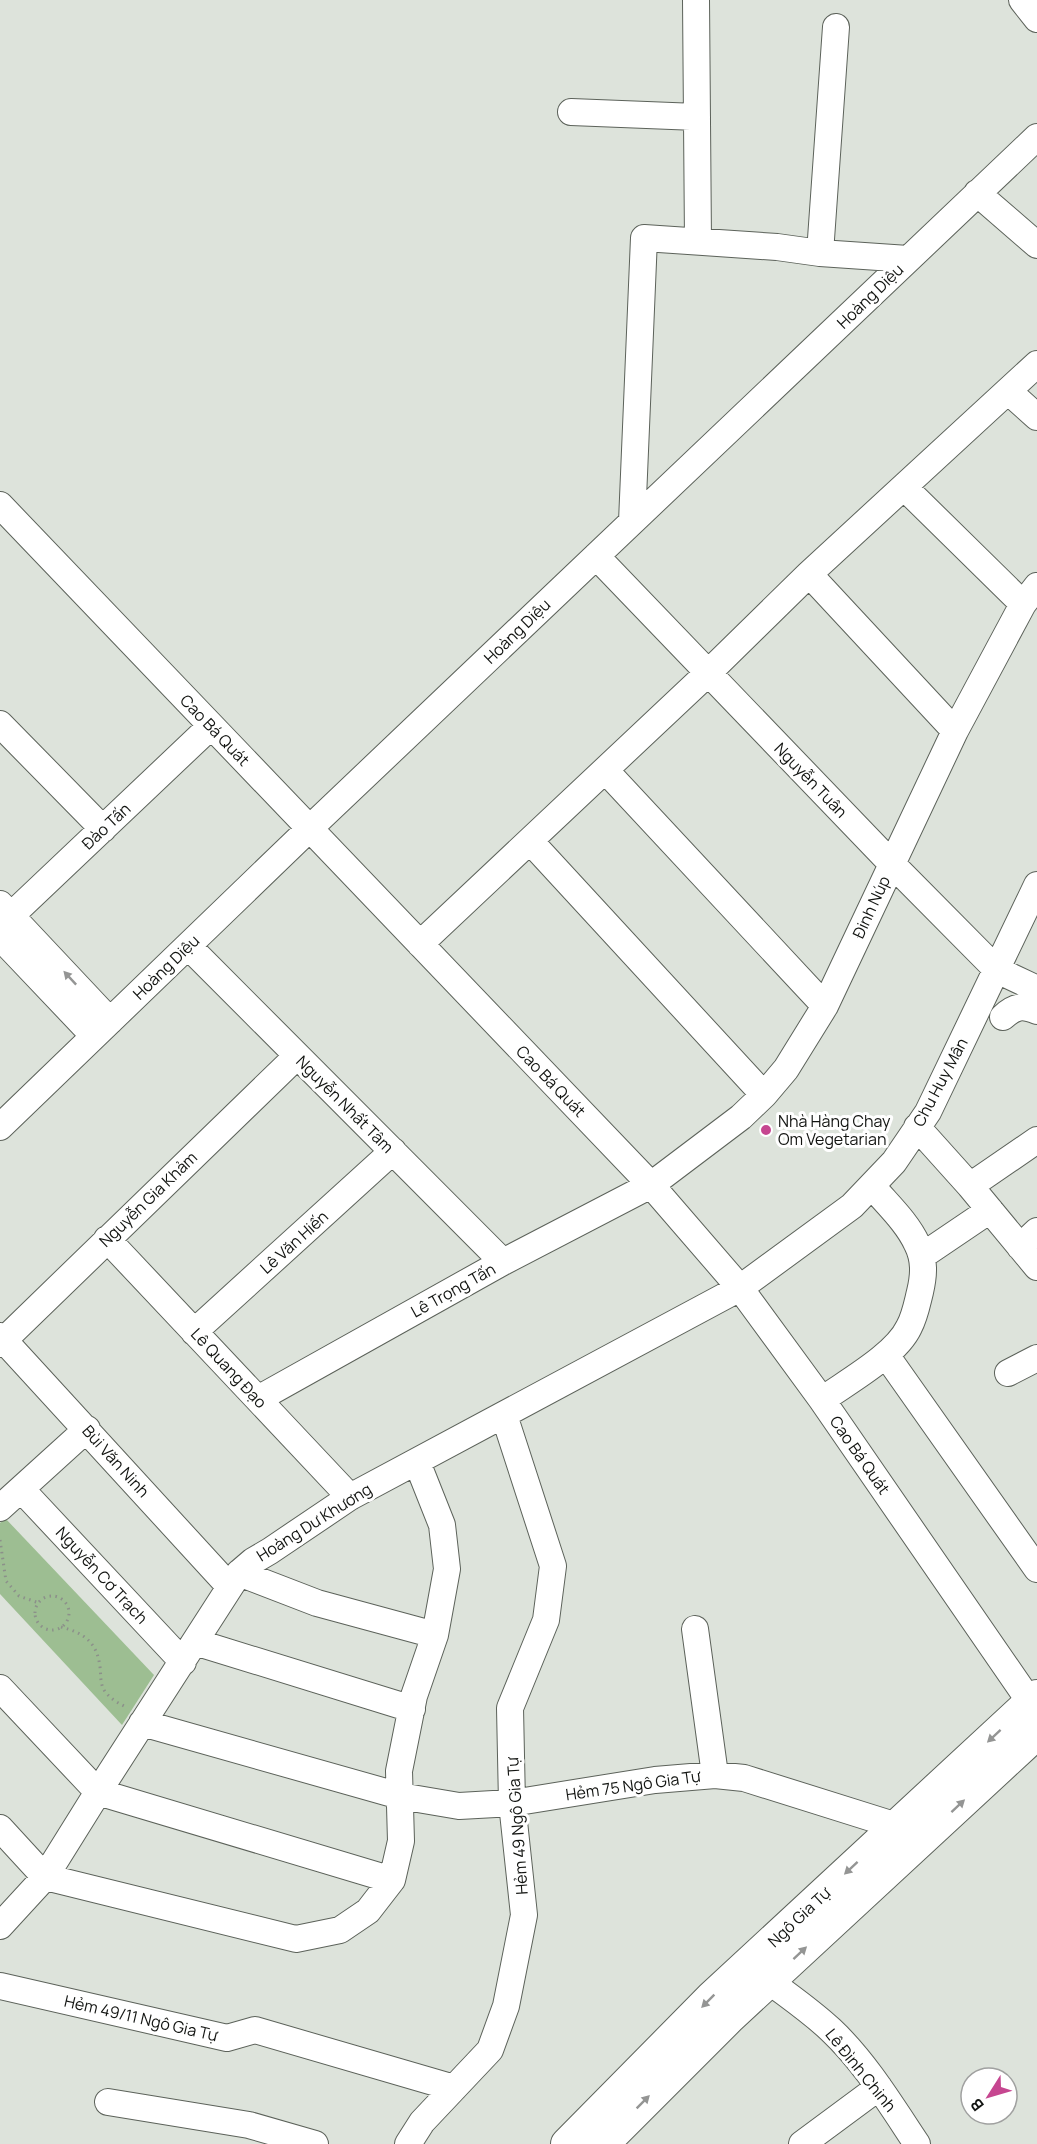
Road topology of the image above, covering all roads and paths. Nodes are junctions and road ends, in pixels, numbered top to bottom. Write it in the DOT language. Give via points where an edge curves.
graph roads {
  1 [pos="696,0"];
  2 [pos="1022,0"];
  3 [pos="1037,19"];
  4 [pos="836,27"];
  5 [pos="571,112"];
  6 [pos="697,117"];
  7 [pos="1037,136"];
  8 [pos="978,193"];
  9 [pos="698,241"];
  10 [pos="1037,246"];
  11 [pos="820,253"];
  12 [pos="908,259"];
  13 [pos="1037,363"];
  14 [pos="1008,391"];
  15 [pos="1037,417"];
  16 [pos="904,488"];
  17 [pos="0,505"];
  18 [pos="632,522"];
  19 [pos="596,556"];
  20 [pos="809,574"];
  21 [pos="1030,595"];
  22 [pos="708,673"];
  23 [pos="0,724"];
  24 [pos="211,726"];
  25 [pos="956,730"];
  26 [pos="605,770"];
  27 [pos="103,828"];
  28 [pos="309,829"];
  29 [pos="530,841"];
  30 [pos="891,863"];
  31 [pos="1037,885"];
  32 [pos="3,921"];
  33 [pos="420,944"];
  34 [pos="188,946"];
  35 [pos="997,970"];
  36 [pos="1037,989"];
  37 [pos="825,1006"];
  38 [pos="1037,1011"];
  39 [pos="1003,1017"];
  40 [pos="102,1029"];
  41 [pos="297,1056"];
  42 [pos="764,1095"];
  43 [pos="0,1127"];
  44 [pos="917,1127"];
  45 [pos="1037,1140"];
  46 [pos="393,1151"];
  47 [pos="651,1185"];
  48 [pos="872,1186"];
  49 [pos="970,1186"];
  50 [pos="990,1210"];
  51 [pos="107,1239"];
  52 [pos="1028,1239"];
  53 [pos="922,1256"];
  54 [pos="503,1262"];
  55 [pos="1037,1267"];
  56 [pos="740,1288"];
  57 [pos="194,1332"];
  58 [pos="1,1340"];
  59 [pos="886,1355"];
  60 [pos="1037,1359"];
  61 [pos="1008,1373"];
  62 [pos="258,1399"];
  63 [pos="822,1400"];
  64 [pos="504,1415"];
  65 [pos="87,1429"];
  66 [pos="417,1462"];
  67 [pos="21,1489"];
  68 [pos="350,1497"];
  69 [pos="0,1508"];
  70 [pos="0,1540"];
  71 [pos="1037,1569"];
  72 [pos="235,1580"];
  73 [pos="39,1603"];
  74 [pos="61,1627"];
  75 [pos="695,1629"];
  76 [pos="435,1635"];
  77 [pos="189,1652"];
  78 [pos="0,1688"];
  79 [pos="1035,1703"];
  80 [pos="411,1709"];
  81 [pos="145,1720"];
  82 [pos="1037,1733"];
  83 [pos="715,1775"];
  84 [pos="98,1792"];
  85 [pos="400,1796"];
  86 [pos="512,1803"];
  87 [pos="897,1826"];
  88 [pos="0,1828"];
  89 [pos="926,1835"];
  90 [pos="45,1877"];
  91 [pos="392,1880"];
  92 [pos="0,1926"];
  93 [pos="760,1971"];
  94 [pos="0,1986"];
  95 [pos="879,2087"];
  96 [pos="454,2088"];
  97 [pos="108,2102"];
  98 [pos="315,2144"];
  99 [pos="408,2144"];
  100 [pos="567,2144"];
  101 [pos="603,2144"];
  102 [pos="802,2144"];
  103 [pos="917,2144"];
  1 -- 6 [label="street"];
  2 -- 3 [label="street"];
  4 -- 11 [label="street"];
  5 -- 6 [label="street"];
  6 -- 9 [label="street"];
  7 -- 8 [label="street, Hoàng Diệu"];
  8 -- 10 [label="street"];
  8 -- 12 [label="street, Hoàng Diệu"];
  9 -- 11 [label="street"];
  9 -- 18 [label="street" via="644,238"];
  11 -- 12 [label="street"];
  12 -- 18 [label="street, Hoàng Diệu"];
  13 -- 14 [label="street"];
  14 -- 15 [label="street"];
  14 -- 16 [label="street"];
  16 -- 20 [label="street"];
  16 -- 21 [label="street"];
  17 -- 24 [label="street, Cao Bá Quát"];
  18 -- 19 [label="street, Hoàng Diệu"];
  19 -- 22 [label="street, Nguyễn Tuân"];
  19 -- 28 [label="street, Hoàng Diệu"];
  20 -- 22 [label="street"];
  20 -- 25 [label="street"];
  21 -- 25 [label="street, Đinh Núp"];
  22 -- 26 [label="street"];
  22 -- 30 [label="street, Nguyễn Tuân"];
  23 -- 27 [label="street"];
  24 -- 27 [label="street, Đào Tấn"];
  24 -- 28 [label="street, Cao Bá Quát"];
  25 -- 30 [label="street, Đinh Núp"];
  26 -- 29 [label="street"];
  26 -- 37 [label="street"];
  27 -- 32 [label="street, Đào Tấn"];
  28 -- 33 [label="street, Cao Bá Quát"];
  28 -- 34 [label="street, Hoàng Diệu"];
  29 -- 33 [label="street"];
  29 -- 42 [label="street"];
  30 -- 35 [label="street, Nguyễn Tuân"];
  30 -- 37 [label="street, Đinh Núp"];
  31 -- 35 [label="street, Chu Huy Mân"];
  32 -- 40 [label="street"];
  33 -- 47 [label="street, Cao Bá Quát"];
  34 -- 40 [label="street, Hoàng Diệu"];
  34 -- 41 [label="street, Nguyễn Nhất Tâm"];
  35 -- 36 [label="street, Nguyễn Tuân"];
  35 -- 44 [label="street, Chu Huy Mân"];
  37 -- 42 [label="street, Đinh Núp" via="786,1069"];
  38 -- 39 [label="street" via="1017,1007"];
  40 -- 43 [label="street, Hoàng Diệu"];
  41 -- 46 [label="street, Nguyễn Nhất Tâm"];
  41 -- 51 [label="street, Nguyễn Gia Khảm"];
  42 -- 47 [label="street, Đinh Núp" via="741,1118"];
  44 -- 48 [label="street, Chu Huy Mân"];
  44 -- 49 [label="street"];
  45 -- 49 [label="street"];
  46 -- 54 [label="street, Nguyễn Nhất Tâm"];
  46 -- 57 [label="street, Lê Văn Hiến"];
  47 -- 54 [label="street, Lê Trọng Tấn"];
  47 -- 56 [label="street, Cao Bá Quát"];
  48 -- 53 [label="street" via="905,1224"];
  48 -- 56 [label="street, Chu Huy Mân" via="852,1206"];
  49 -- 50 [label="street"];
  50 -- 52 [label="street"];
  50 -- 53 [label="street"];
  51 -- 57 [label="street, Lê Quang Đạo"];
  51 -- 58 [label="street, Nguyễn Gia Khảm"];
  52 -- 55 [label="street"];
  53 -- 59 [label="street" via="922,1284 915,1312 908,1330"];
  54 -- 62 [label="street, Lê Trọng Tấn"];
  56 -- 63 [label="street, Cao Bá Quát"];
  56 -- 64 [label="street, Hoàng Dư Khương"];
  57 -- 62 [label="street, Lê Quang Đạo"];
  58 -- 65 [label="street, Bùi Văn Ninh"];
  59 -- 63 [label="street"];
  59 -- 71 [label="street"];
  60 -- 61 [label="street"];
  62 -- 68 [label="street, Lê Quang Đạo"];
  63 -- 79 [label="street, Cao Bá Quát"];
  64 -- 66 [label="street, Hoàng Dư Khương"];
  64 -- 86 [label="street, Hẻm 49 Ngô Gia Tự" via="553,1566 546,1620 510,1708"];
  65 -- 67 [label="street"];
  65 -- 72 [label="street, Bùi Văn Ninh"];
  66 -- 68 [label="street, Hoàng Dư Khương"];
  66 -- 76 [label="street" via="442,1525 447,1569"];
  67 -- 69 [label="street"];
  67 -- 77 [label="street, Nguyễn Cơ Trạch"];
  68 -- 72 [label="street, Hoàng Dư Khương" via="253,1560"];
  70 -- 73 [label="path" via="6,1581 19,1596"];
  72 -- 76 [label="street"];
  72 -- 77 [label="street, Hoàng Dư Khương"];
  73 -- 74 [label="path" via="35,1613 39,1624 48,1629"];
  73 -- 74 [label="path" via="48,1597 64,1601 69,1611"];
  74 -- 81 [label="path" via="82,1634 94,1645 104,1691"];
  75 -- 83 [label="street"];
  76 -- 80 [label="street"];
  77 -- 80 [label="street"];
  77 -- 81 [label="street, Hoàng Dư Khương"];
  78 -- 84 [label="street"];
  79 -- 87 [label="main road, Ngô Gia Tự, one-way"];
  80 -- 85 [label="street" via="399,1771"];
  81 -- 84 [label="street, Hoàng Dư Khương"];
  81 -- 85 [label="street, Hẻm 75 Ngô Gia Tự"];
  89 -- 82 [label="main road, Ngô Gia Tự, one-way"];
  83 -- 86 [label="street, Hẻm 75 Ngô Gia Tự" via="655,1780"];
  83 -- 87 [label="street, Hẻm 75 Ngô Gia Tự" via="744,1778"];
  84 -- 90 [label="street, Hoàng Dư Khương"];
  84 -- 91 [label="street"];
  85 -- 86 [label="street, Hẻm 75 Ngô Gia Tự" via="459,1806"];
  85 -- 91 [label="street" via="401,1841"];
  86 -- 96 [label="street, Hẻm 49 Ngô Gia Tự" via="524,1915 506,2006 490,2050"];
  87 -- 89 [label="main road"];
  87 -- 93 [label="main road, Ngô Gia Tự, one-way"];
  88 -- 90 [label="street"];
  93 -- 89 [label="main road, Ngô Gia Tự, one-way"];
  90 -- 91 [label="street" via="296,1939 340,1930 368,1911"];
  90 -- 92 [label="street, Hoàng Dư Khương"];
  93 -- 95 [label="street, Lê Đình Chinh" via="832,2031"];
  93 -- 100 [label="main road, Ngô Gia Tự, one-way" via="712,1997"];
  101 -- 93 [label="main road, Ngô Gia Tự, one-way"];
  94 -- 96 [label="street, Hẻm 49/11 Ngô Gia Tự" via="227,2038 255,2030"];
  95 -- 102 [label="street"];
  95 -- 103 [label="street, Lê Đình Chinh"];
  96 -- 99 [label="street, Hẻm 49 Ngô Gia Tự" via="422,2122"];
  97 -- 98 [label="street" via="249,2125"];
}
